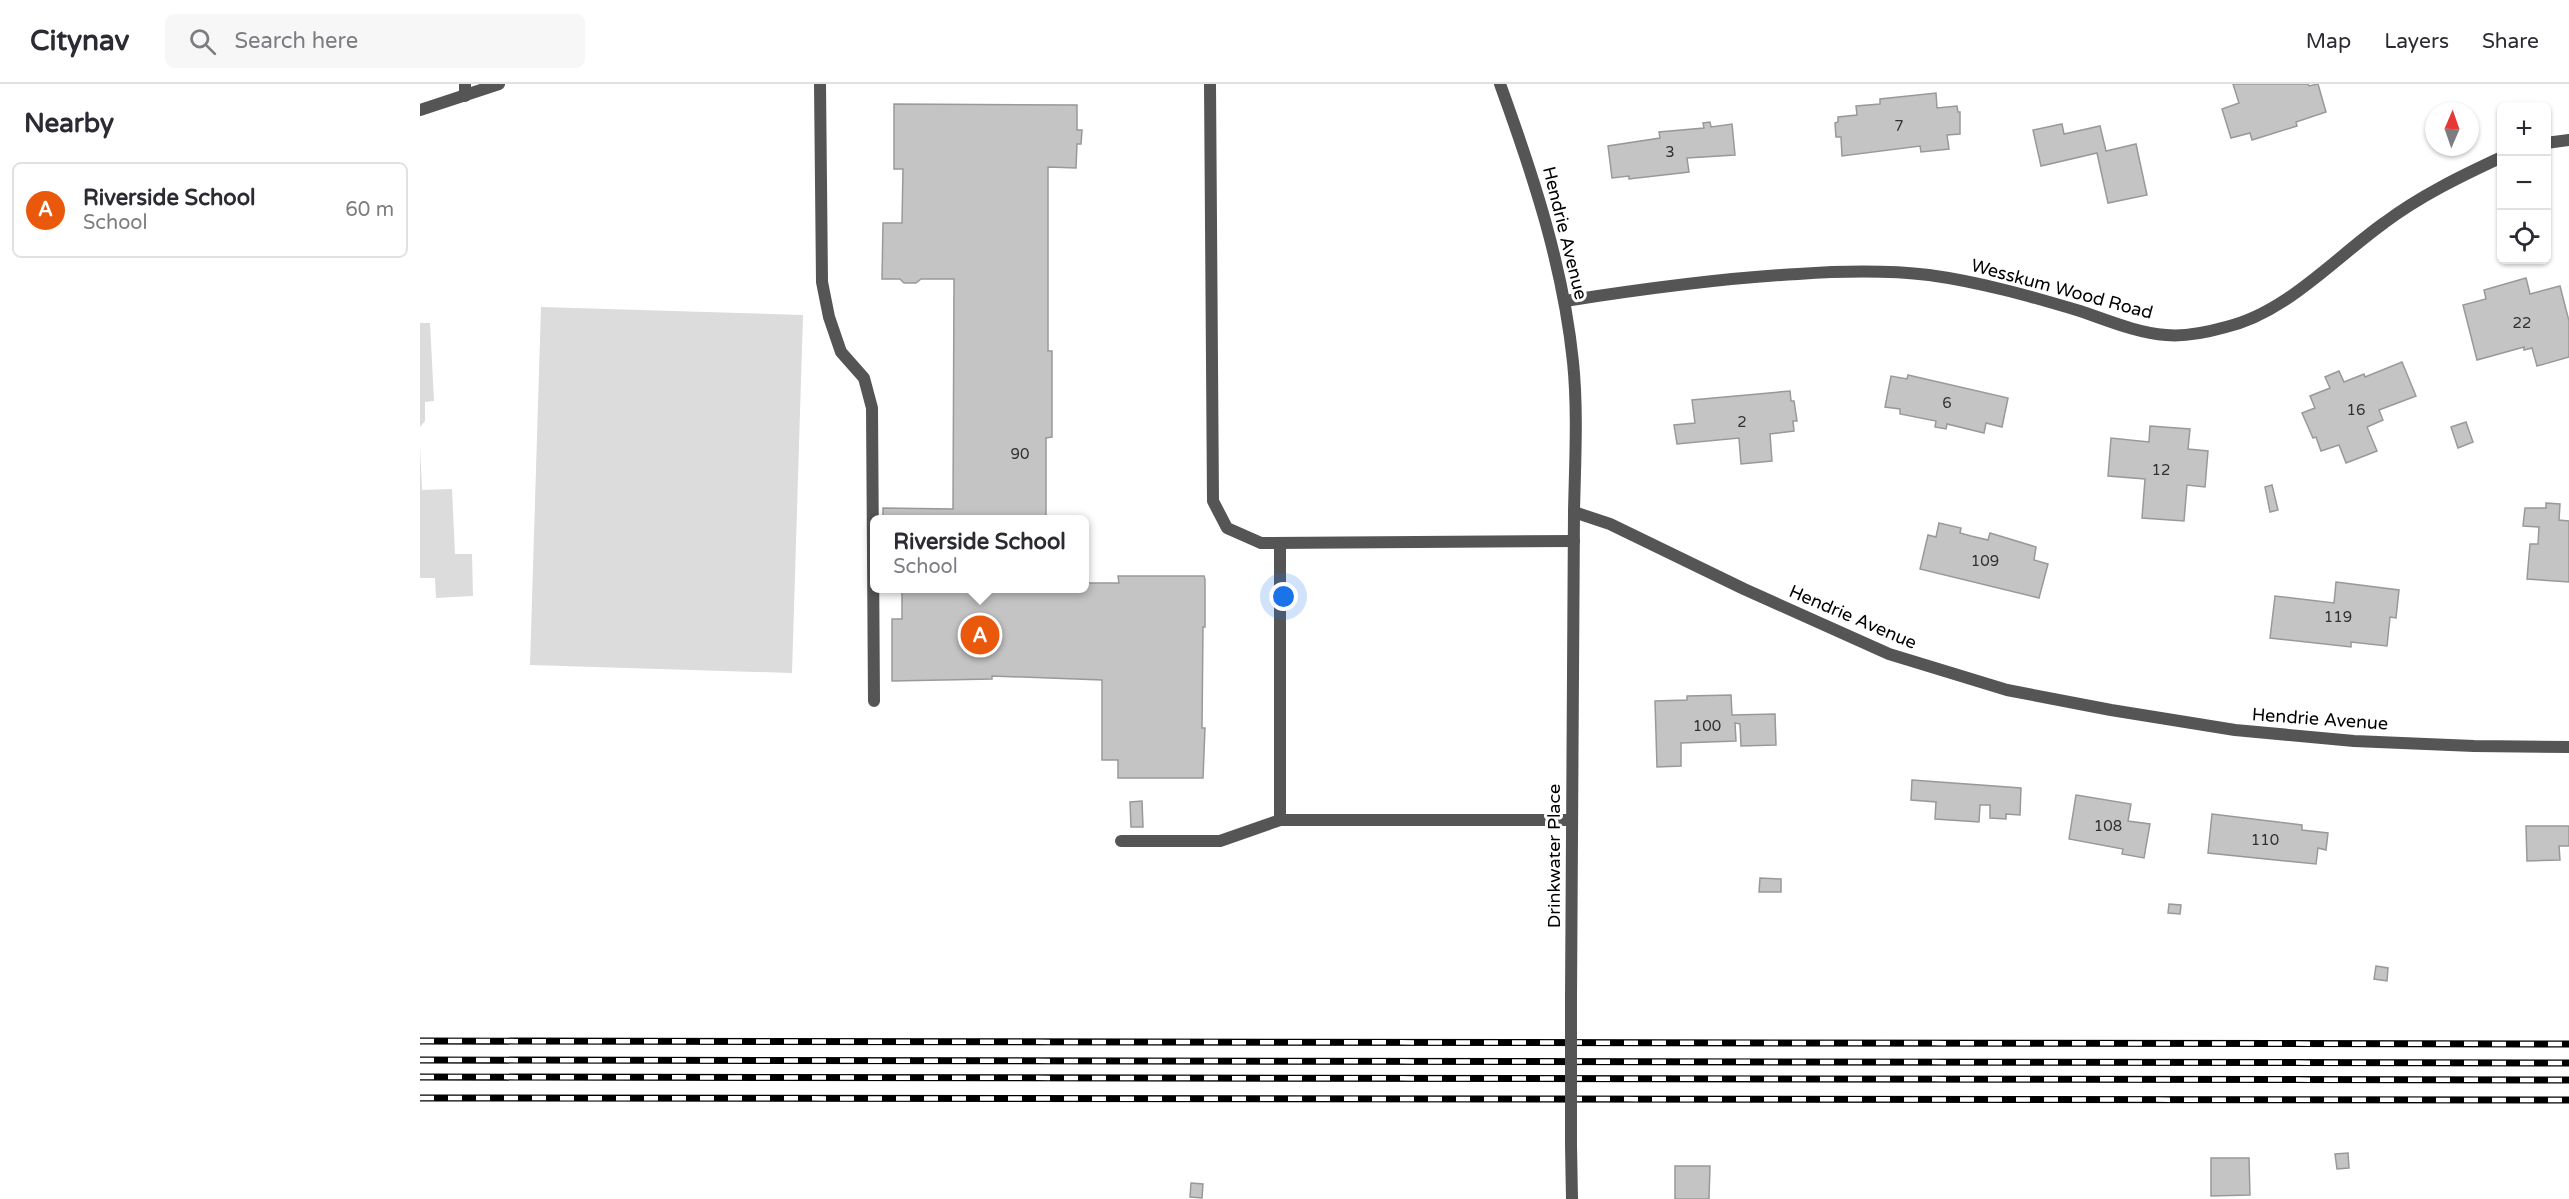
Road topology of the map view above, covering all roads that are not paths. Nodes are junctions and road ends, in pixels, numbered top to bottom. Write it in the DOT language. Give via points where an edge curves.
graph roads {
  1 [pos="499,84"];
  2 [pos="820,84"];
  3 [pos="1210,84"];
  4 [pos="1500,84"];
  5 [pos="465,90"];
  6 [pos="420,110"];
  7 [pos="2569,140"];
  8 [pos="2551,142"];
  9 [pos="2497,159"];
  10 [pos="1565,301"];
  11 [pos="1574,512"];
  12 [pos="873,515"];
  13 [pos="1574,541"];
  14 [pos="1280,543"];
  15 [pos="873,593"];
  16 [pos="874,701"];
  17 [pos="2569,747"];
  18 [pos="1280,820"];
  19 [pos="1571,820"];
  20 [pos="1121,841"];
  21 [pos="1572,1199"];
  1 -- 5 [label="street"];
  2 -- 12 [label="street" via="822,282 841,352 864,378 872,408"];
  3 -- 14 [label="street" via="1213,501 1227,528 1261,543"];
  4 -- 10 [label="street, Hendrie Avenue" via="1541,204"];
  5 -- 6 [label="street"];
  7 -- 8 [label="street"];
  9 -- 10 [label="street, Wesskum Wood Road" via="2437,189 2384,222 2298,291 2256,316 2228,327 2195,333 2167,335 2140,330 1997,288 1927,275 1833,272 1720,280"];
  10 -- 11 [label="street, Hendrie Avenue" via="1575,392"];
  11 -- 13 [label="street, Drinkwater Place"];
  11 -- 17 [label="street, Hendrie Avenue" via="1611,524 1889,654 2007,690 2235,730 2354,741"];
  13 -- 14 [label="street"];
  13 -- 19 [label="street, Drinkwater Place"];
  14 -- 18 [label="street"];
  15 -- 16 [label="street"];
  18 -- 19 [label="street"];
  18 -- 20 [label="street" via="1220,840"];
  19 -- 21 [label="street, Drinkwater Place, bridge"];
}
